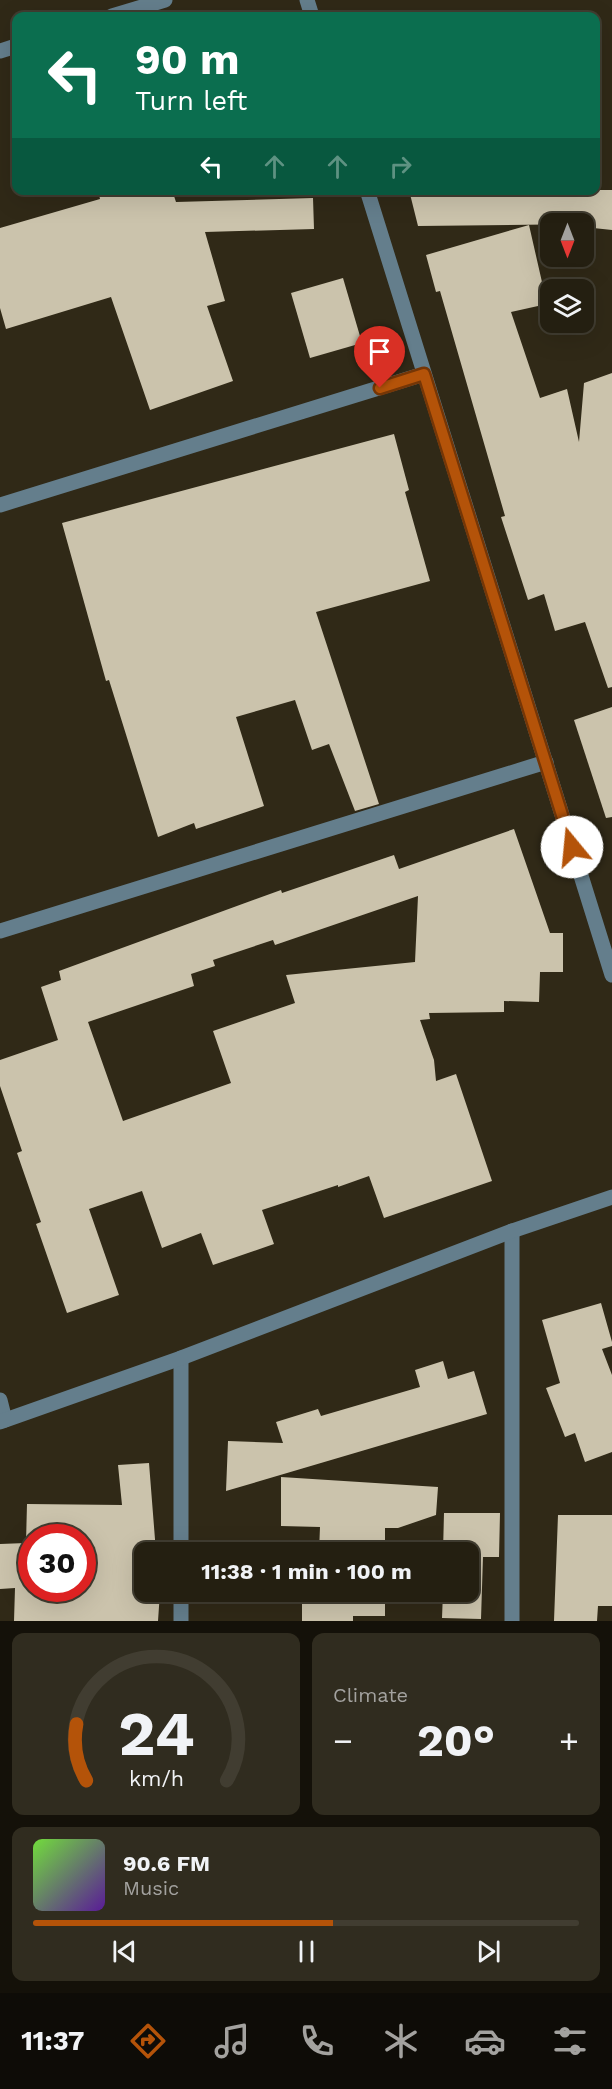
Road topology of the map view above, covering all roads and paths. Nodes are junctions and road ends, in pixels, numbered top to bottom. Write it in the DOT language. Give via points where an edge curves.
graph roads {
  1 [pos="165,0"];
  2 [pos="125,12"];
  3 [pos="369,195"];
  4 [pos="424,374"];
  5 [pos="0,505"];
  6 [pos="546,762"];
  7 [pos="0,931"];
  8 [pos="612,975"];
  9 [pos="612,1197"];
  10 [pos="512,1231"];
  11 [pos="181,1358"];
  12 [pos="0,1400"];
  13 [pos="3,1421"];
  14 [pos="181,1542"];
  15 [pos="181,1602"];
  16 [pos="181,1621"];
  17 [pos="512,1621"];
  1 -- 2 [label="street"];
  3 -- 4 [label="street"];
  4 -- 5 [label="street"];
  4 -- 6 [label="street"];
  6 -- 7 [label="street"];
  6 -- 8 [label="street"];
  9 -- 10 [label="street"];
  10 -- 11 [label="street"];
  10 -- 17 [label="street"];
  11 -- 13 [label="street"];
  11 -- 14 [label="street"];
  12 -- 13 [label="street"];
  15 -- 16 [label="street"];
}
